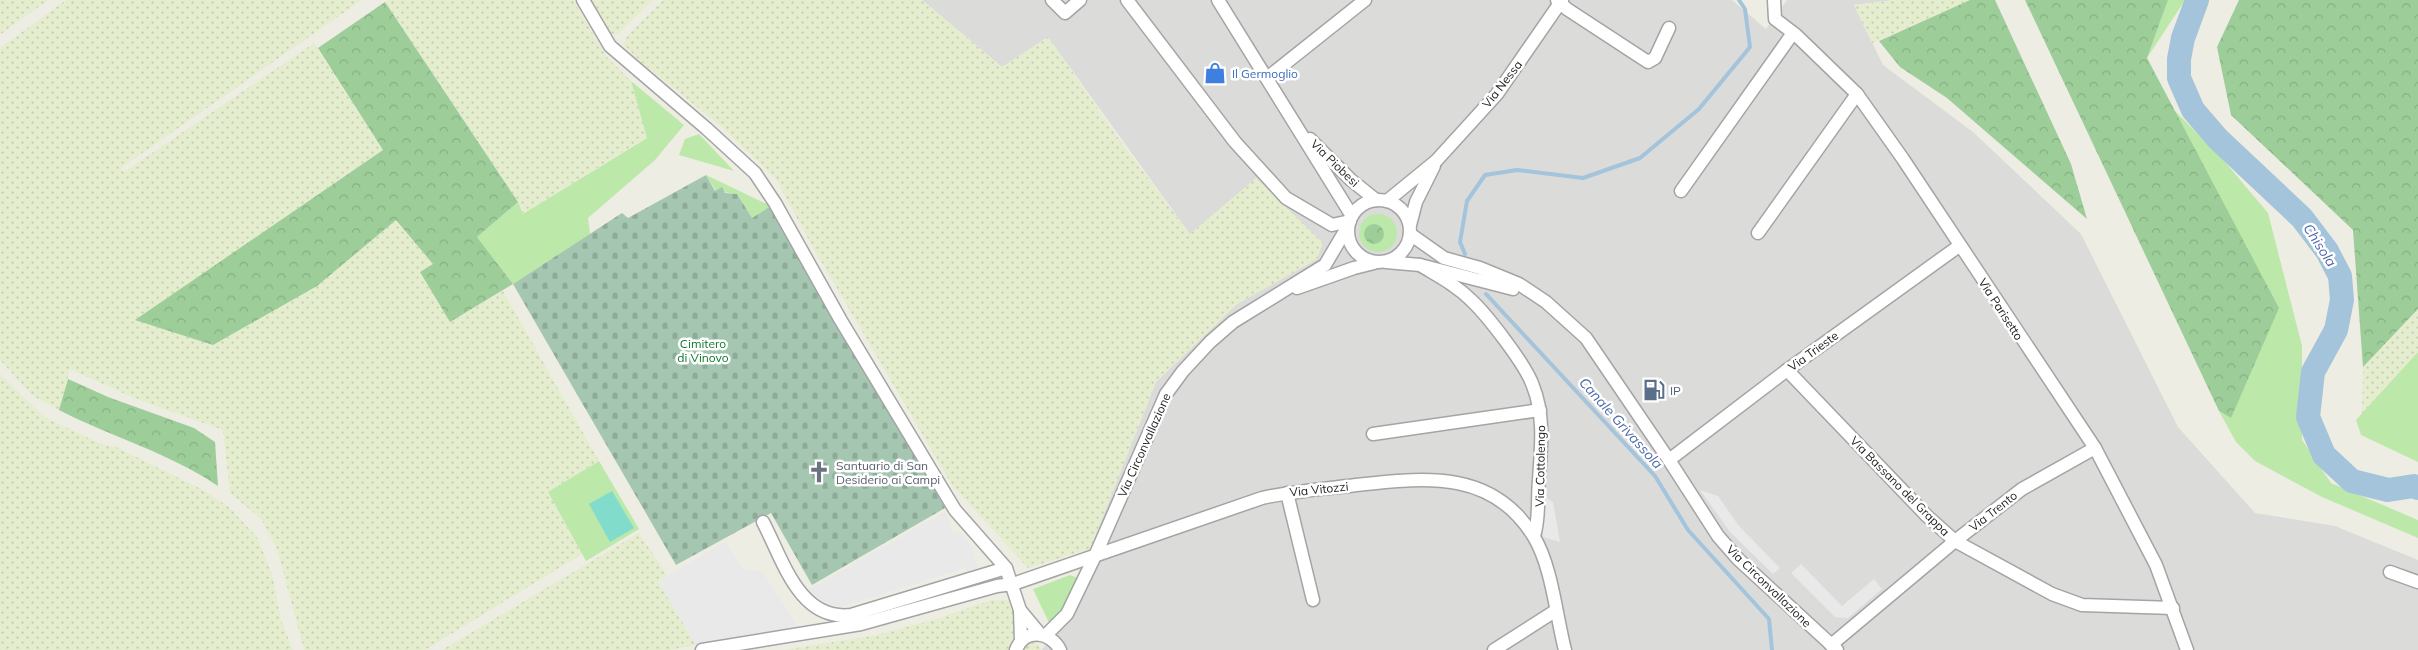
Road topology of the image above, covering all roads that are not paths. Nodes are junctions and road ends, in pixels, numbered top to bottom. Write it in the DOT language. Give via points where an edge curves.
graph roads {
  1 [pos="582,0"];
  2 [pos="1052,0"];
  3 [pos="1080,0"];
  4 [pos="1127,0"];
  5 [pos="1218,0"];
  6 [pos="1365,0"];
  7 [pos="1774,0"];
  8 [pos="1559,1"];
  9 [pos="1350,6"];
  10 [pos="1669,28"];
  11 [pos="1793,33"];
  12 [pos="1267,78"];
  13 [pos="1856,94"];
  14 [pos="1296,124"];
  15 [pos="1436,162"];
  16 [pos="1681,191"];
  17 [pos="1382,201"];
  18 [pos="1350,221"];
  19 [pos="1410,230"];
  20 [pos="1758,233"];
  21 [pos="1959,246"];
  22 [pos="1380,262"];
  23 [pos="1420,266"];
  24 [pos="1285,291"];
  25 [pos="1546,302"];
  26 [pos="1787,370"];
  27 [pos="1540,410"];
  28 [pos="1373,434"];
  29 [pos="2095,448"];
  30 [pos="1669,460"];
  31 [pos="1286,492"];
  32 [pos="764,522"];
  33 [pos="1534,536"];
  34 [pos="1955,541"];
  35 [pos="1095,556"];
  36 [pos="1006,568"];
  37 [pos="2390,572"];
  38 [pos="2418,582"];
  39 [pos="1013,584"];
  40 [pos="1313,600"];
  41 [pos="2173,608"];
  42 [pos="1020,610"];
  43 [pos="1555,611"];
  44 [pos="1051,641"];
  45 [pos="1019,645"];
  46 [pos="1834,647"];
  47 [pos="702,650"];
  48 [pos="1494,650"];
  49 [pos="1564,650"];
  50 [pos="2187,650"];
  1 -- 36 [label="street" via="610,46 755,173 955,510"];
  2 -- 3 [label="street" via="1065,13"];
  4 -- 18 [label="street" via="1235,142 1286,198 1332,224"];
  5 -- 12 [label="street, Via Piobesi"];
  6 -- 9 [label="street"];
  7 -- 11 [label="street, Via Parisetto" via="1775,18"];
  8 -- 10 [label="street" via="1648,62 1655,58"];
  8 -- 15 [label="street, Via Nessa" via="1502,87"];
  9 -- 12 [label="street"];
  11 -- 13 [label="street, Via Parisetto"];
  11 -- 16 [label="street"];
  12 -- 14 [label="street, Via Piobesi"];
  13 -- 20 [label="street"];
  13 -- 21 [label="street, Via Parisetto"];
  14 -- 17 [label="street, Via Piobesi" via="1351,180"];
  14 -- 18 [label="street, Via Piobesi"];
  15 -- 17 [label="street"];
  15 -- 19 [label="street" via="1416,202"];
  17 -- 18 [label="street" via="1366,202"];
  17 -- 19 [label="street" via="1402,210"];
  18 -- 22 [label="street" via="1351,245 1357,254"];
  18 -- 24 [label="street, Via Circonvallazione" via="1325,265"];
  19 -- 22 [label="street" via="1402,252"];
  19 -- 25 [label="street, Via Circonvallazione" via="1444,258 1519,284"];
  21 -- 26 [label="street, Via Trieste"];
  21 -- 29 [label="street, Via Parisetto"];
  22 -- 23 [label="street, Via Circonvallazione"];
  22 -- 24 [label="street, Via Circonvallazione"];
  23 -- 25 [label="street, Via Circonvallazione" via="1478,279"];
  23 -- 27 [label="street, Via Cottolengo" via="1472,300 1521,363 1533,385"];
  24 -- 35 [label="street, Via Circonvallazione" via="1234,322 1210,342 1172,386"];
  25 -- 30 [label="street, Via Circonvallazione" via="1586,338"];
  26 -- 30 [label="street, Via Trieste"];
  26 -- 34 [label="street, Via Bassano del Grappa"];
  27 -- 28 [label="street"];
  27 -- 33 [label="street, Via Cottolengo" via="1539,514"];
  29 -- 34 [label="street, Via Trento" via="2022,489"];
  29 -- 41 [label="street, Via Parisetto" via="2148,548"];
  30 -- 46 [label="street, Via Circonvallazione" via="1718,536 1738,560"];
  31 -- 33 [label="street, Via Vitozzi" via="1418,478 1441,479 1464,484 1504,504"];
  31 -- 35 [label="street, Via Vitozzi"];
  31 -- 40 [label="street"];
  32 -- 36 [label="street" via="805,600 829,615 851,615"];
  33 -- 43 [label="street" via="1545,561"];
  34 -- 41 [label="street, Via Bassano del Grappa" via="2052,594 2082,605"];
  34 -- 46 [label="street, Via Trento"];
  35 -- 39 [label="street, Via Vitozzi"];
  35 -- 44 [label="street, Via Circonvallazione"];
  36 -- 39 [label="street"];
  37 -- 38 [label="street"];
  39 -- 42 [label="street"];
  39 -- 47 [label="street, Via Vitozzi" via="861,624"];
  41 -- 50 [label="street, Via Parisetto"];
  42 -- 44 [label="street"];
  42 -- 45 [label="street"];
  43 -- 48 [label="street"];
  43 -- 49 [label="street"];
  44 -- 45 [label="street" via="1033,634"];
}
